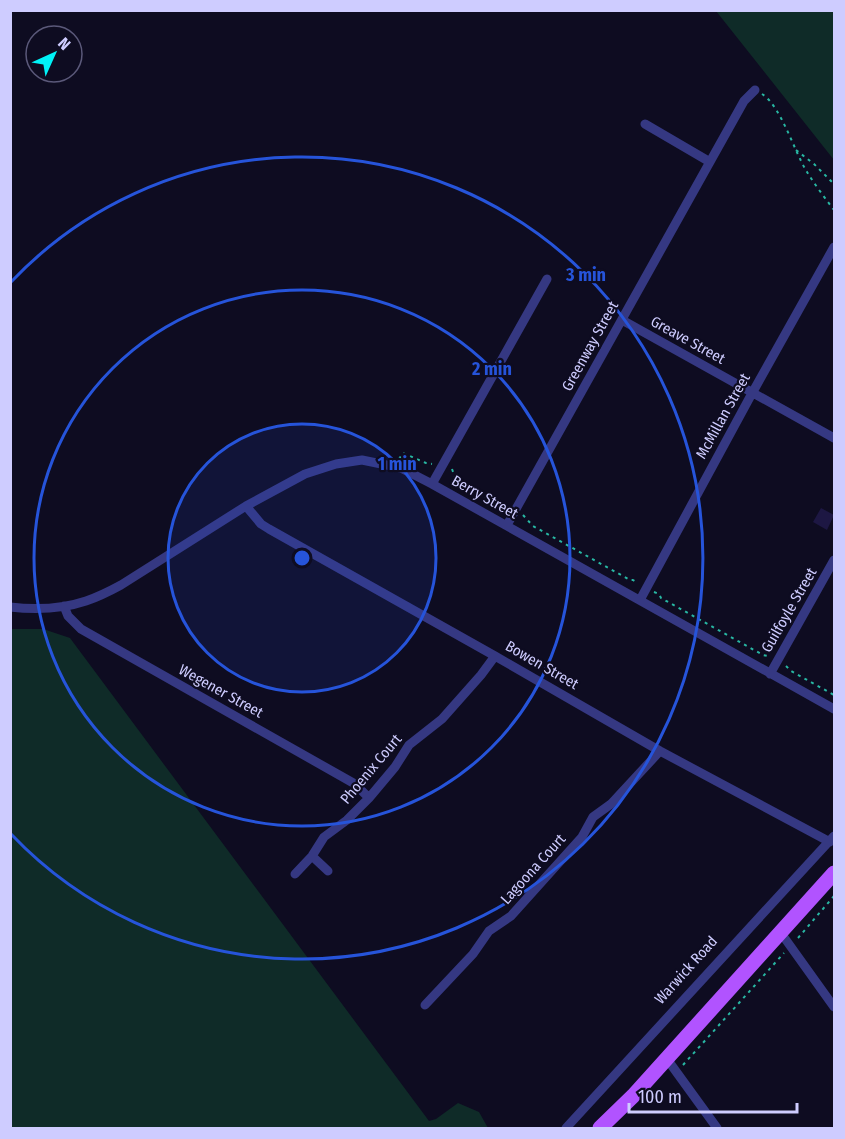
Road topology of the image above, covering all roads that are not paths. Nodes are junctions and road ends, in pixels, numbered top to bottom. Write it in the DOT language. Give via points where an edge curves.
graph roads {
  1 [pos="756,90"];
  2 [pos="645,124"];
  3 [pos="710,162"];
  4 [pos="834,247"];
  5 [pos="547,279"];
  6 [pos="622,320"];
  7 [pos="753,393"];
  8 [pos="834,438"];
  9 [pos="432,484"];
  10 [pos="246,506"];
  11 [pos="507,525"];
  12 [pos="834,560"];
  13 [pos="640,600"];
  14 [pos="64,606"];
  15 [pos="10,607"];
  16 [pos="495,656"];
  17 [pos="770,674"];
  18 [pos="834,709"];
  19 [pos="660,751"];
  20 [pos="369,798"];
  21 [pos="832,839"];
  22 [pos="312,856"];
  23 [pos="328,871"];
  24 [pos="834,873"];
  25 [pos="295,874"];
  26 [pos="781,933"];
  27 [pos="425,1005"];
  28 [pos="834,1007"];
  29 [pos="671,1065"];
  30 [pos="633,1096"];
  31 [pos="566,1128"];
  32 [pos="600,1128"];
  33 [pos="608,1128"];
  34 [pos="717,1128"];
  1 -- 3 [label="street, Greenway Street" via="744,101"];
  2 -- 3 [label="street"];
  3 -- 6 [label="street, Greenway Street"];
  4 -- 7 [label="street, McMillan Street"];
  5 -- 9 [label="street"];
  6 -- 7 [label="street, Greave Street"];
  6 -- 11 [label="street, Greenway Street"];
  7 -- 8 [label="street, Greave Street"];
  7 -- 13 [label="street, McMillan Street"];
  9 -- 10 [label="street, Berry Street" via="401,468 362,460 305,474"];
  9 -- 11 [label="street, Berry Street"];
  10 -- 14 [label="street, Berry Street" via="121,585"];
  10 -- 16 [label="street, Bowen Street" via="269,529"];
  11 -- 13 [label="street, Berry Street"];
  12 -- 17 [label="street, Guilfoyle Street"];
  13 -- 17 [label="street, Berry Street"];
  14 -- 15 [label="street, Berry Street"];
  14 -- 20 [label="street, Wegener Street" via="81,629 355,784"];
  16 -- 19 [label="street, Bowen Street"];
  16 -- 20 [label="street, Phoenix Court" via="442,719 409,745"];
  17 -- 18 [label="street, Berry Street"];
  19 -- 21 [label="street, Bowen Street"];
  19 -- 27 [label="street, Lagoona Court" via="593,818 582,837 511,916 489,931"];
  20 -- 22 [label="street, Phoenix Court" via="324,837"];
  21 -- 31 [label="street, Warwick Road"];
  22 -- 23 [label="street"];
  22 -- 25 [label="street, Phoenix Court"];
  24 -- 26 [label="main road"];
  26 -- 28 [label="street"];
  26 -- 29 [label="main road"];
  29 -- 30 [label="main road"];
  29 -- 34 [label="street"];
  30 -- 32 [label="main road"];
  30 -- 33 [label="main road"];
}
